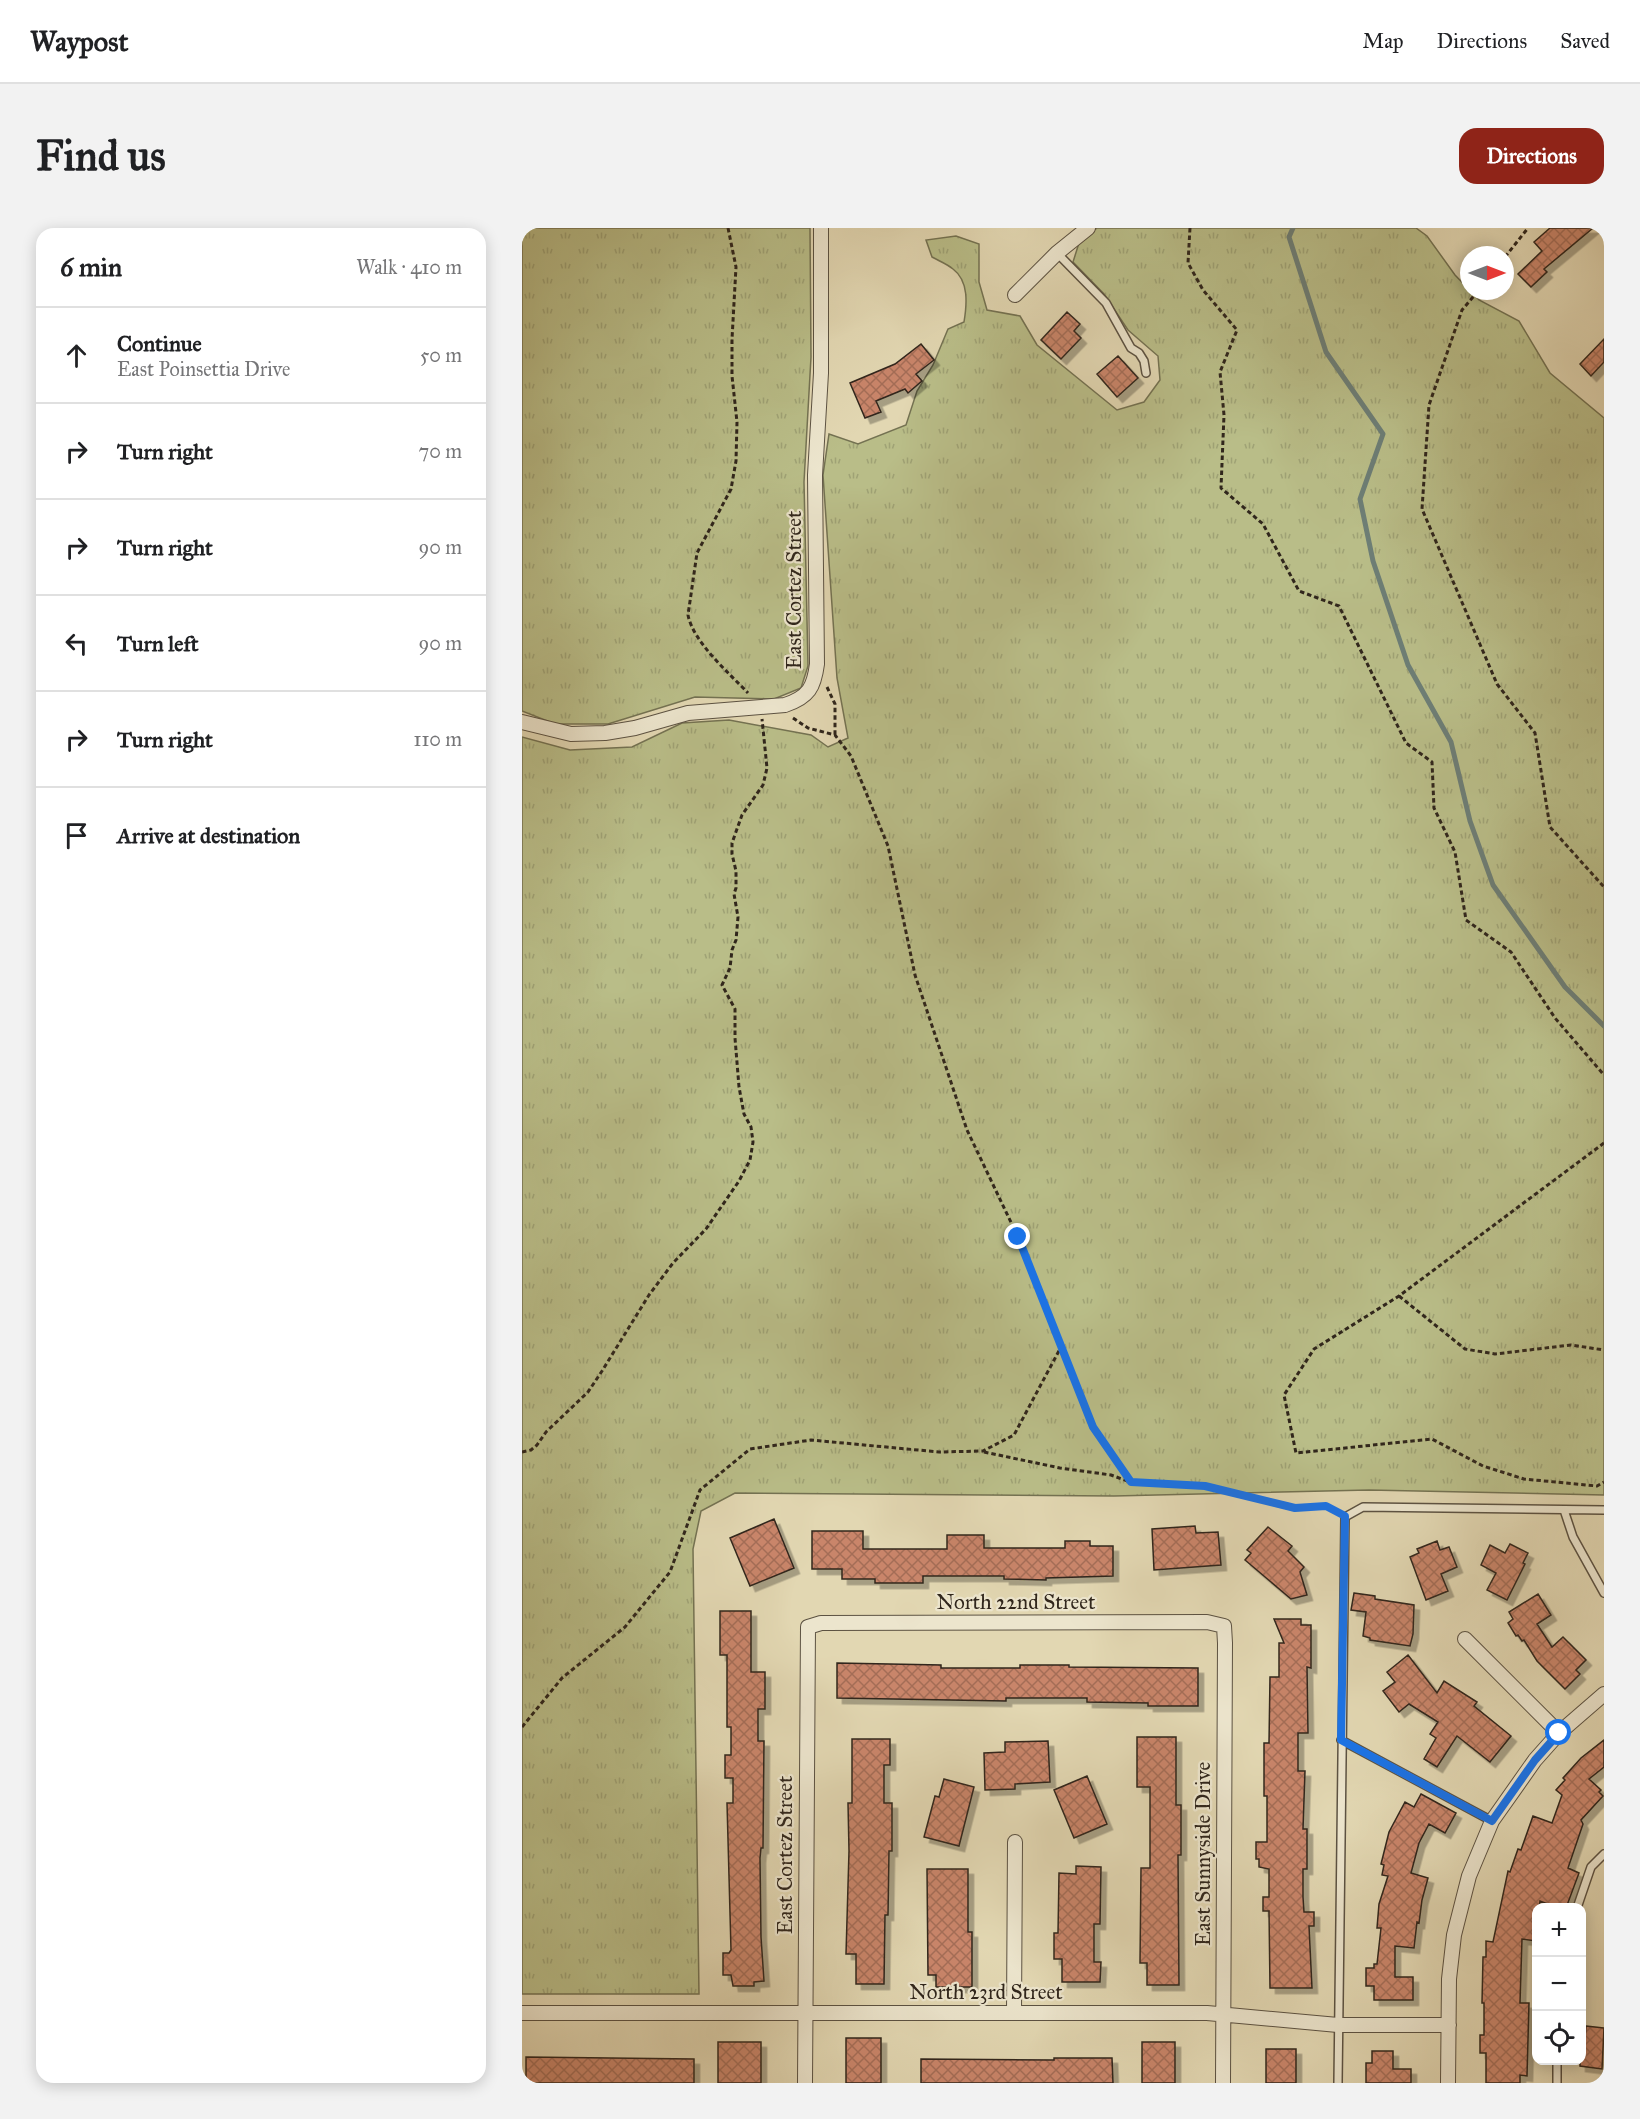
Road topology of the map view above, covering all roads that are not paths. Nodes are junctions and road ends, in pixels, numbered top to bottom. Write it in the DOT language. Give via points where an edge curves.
graph roads {
  1 [pos="821,228"];
  2 [pos="1088,228"];
  3 [pos="1057,254"];
  4 [pos="1015,295"];
  5 [pos="1146,373"];
  6 [pos="522,722"];
  7 [pos="1564,1510"];
  8 [pos="1604,1510"];
  9 [pos="1604,1593"];
  10 [pos="1224,1626"];
  11 [pos="808,1627"];
  12 [pos="1465,1638"];
  13 [pos="1599,1698"];
  14 [pos="1559,1733"];
  15 [pos="1341,1740"];
  16 [pos="1492,1821"];
  17 [pos="1015,1842"];
  18 [pos="1604,1854"];
  19 [pos="1579,1903"];
  20 [pos="522,2013"];
  21 [pos="1014,2013"];
  22 [pos="1224,2013"];
  23 [pos="805,2014"];
  24 [pos="1338,2025"];
  25 [pos="1449,2025"];
  26 [pos="1557,2065"];
  27 [pos="805,2083"];
  28 [pos="1224,2083"];
  29 [pos="1338,2083"];
  30 [pos="1449,2083"];
  31 [pos="1557,2083"];
  1 -- 6 [label="street, East Cortez Street" via="822,362 815,475 814,683 800,700 785,705 688,713 605,733 571,734"];
  2 -- 3 [label="street"];
  3 -- 4 [label="street"];
  3 -- 5 [label="lane" via="1106,303 1131,348 1144,361"];
  7 -- 8 [label="lane"];
  7 -- 9 [label="lane" via="1573,1537"];
  7 -- 15 [label="lane" via="1363,1507 1345,1516"];
  10 -- 11 [label="street, North 22nd Street" via="1207,1622 821,1623"];
  10 -- 22 [label="street, East Sunnyside Drive"];
  11 -- 23 [label="street, East Cortez Street"];
  12 -- 14 [label="street"];
  13 -- 14 [label="street"];
  14 -- 16 [label="street"];
  15 -- 16 [label="lane"];
  15 -- 24 [label="lane"];
  16 -- 25 [label="street" via="1469,1876 1454,1935"];
  17 -- 21 [label="street"];
  18 -- 19 [label="lane" via="1591,1867"];
  20 -- 23 [label="street, North 23rd Street"];
  21 -- 22 [label="street, North 23rd Street"];
  21 -- 23 [label="street, North 23rd Street"];
  22 -- 24 [label="street, North 23rd Street"];
  22 -- 28 [label="street, East Sunnyside Drive"];
  23 -- 27 [label="street, East Cortez Street"];
  24 -- 25 [label="street, North 23rd Street"];
  24 -- 29 [label="lane"];
  25 -- 30 [label="street"];
  26 -- 31 [label="lane"];
}
